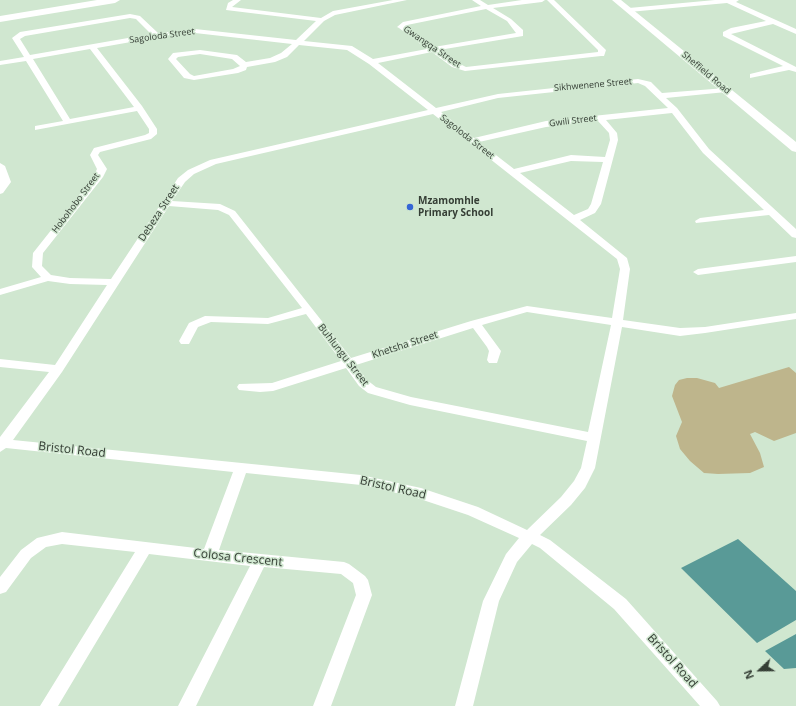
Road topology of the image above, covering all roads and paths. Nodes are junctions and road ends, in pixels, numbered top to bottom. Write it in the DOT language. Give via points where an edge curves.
graph roads {
  1 [pos="115,0"];
  2 [pos="238,0"];
  3 [pos="404,0"];
  4 [pos="475,0"];
  5 [pos="542,0"];
  6 [pos="550,0"];
  7 [pos="616,0"];
  8 [pos="736,0"];
  9 [pos="728,1"];
  10 [pos="487,7"];
  11 [pos="629,10"];
  12 [pos="0,19"];
  13 [pos="322,20"];
  14 [pos="772,22"];
  15 [pos="796,32"];
  16 [pos="157,36"];
  17 [pos="299,42"];
  18 [pos="92,47"];
  19 [pos="433,50"];
  20 [pos="28,58"];
  21 [pos="372,62"];
  22 [pos="0,63"];
  23 [pos="244,65"];
  24 [pos="793,68"];
  25 [pos="753,76"];
  26 [pos="726,90"];
  27 [pos="660,96"];
  28 [pos="139,108"];
  29 [pos="674,110"];
  30 [pos="433,111"];
  31 [pos="600,118"];
  32 [pos="68,122"];
  33 [pos="38,128"];
  34 [pos="472,141"];
  35 [pos="796,148"];
  36 [pos="608,160"];
  37 [pos="0,166"];
  38 [pos="513,172"];
  39 [pos="0,191"];
  40 [pos="166,203"];
  41 [pos="771,212"];
  42 [pos="573,219"];
  43 [pos="700,221"];
  44 [pos="796,236"];
  45 [pos="796,259"];
  46 [pos="698,272"];
  47 [pos="48,278"];
  48 [pos="115,282"];
  49 [pos="0,292"];
  50 [pos="309,310"];
  51 [pos="796,316"];
  52 [pos="617,322"];
  53 [pos="475,323"];
  54 [pos="185,341"];
  55 [pos="493,360"];
  56 [pos="0,363"];
  57 [pos="349,363"];
  58 [pos="58,369"];
  59 [pos="243,387"];
  60 [pos="594,438"];
  61 [pos="1,444"];
  62 [pos="241,468"];
  63 [pos="530,536"];
  64 [pos="145,548"];
  65 [pos="209,556"];
  66 [pos="260,561"];
  67 [pos="0,588"];
  68 [pos="49,706"];
  69 [pos="187,706"];
  70 [pos="322,706"];
  71 [pos="464,706"];
  72 [pos="711,706"];
  1 -- 12 [label="main road"];
  2 -- 13 [label="street" via="228,8"];
  3 -- 13 [label="street" via="355,6 332,13"];
  4 -- 10 [label="street"];
  5 -- 10 [label="street, Gwangqa Street"];
  6 -- 19 [label="street, Gwangqa Street" via="602,50 601,54 471,70 460,68"];
  7 -- 11 [label="street, Sheffield Road"];
  8 -- 9 [label="street"];
  9 -- 11 [label="street"];
  9 -- 14 [label="street"];
  10 -- 19 [label="street, Gwangqa Street" via="401,25"];
  10 -- 19 [label="street" via="508,20 520,30 520,34"];
  11 -- 26 [label="street, Sheffield Road"];
  13 -- 17 [label="street"];
  14 -- 15 [label="street"];
  14 -- 24 [label="street" via="726,34"];
  16 -- 17 [label="street, Sagoloda Street" via="195,30"];
  16 -- 18 [label="street, Sagoloda Street"];
  16 -- 20 [label="street" via="138,16 23,34 16,38"];
  17 -- 21 [label="street, Sagoloda Street" via="349,48"];
  17 -- 23 [label="street" via="284,55"];
  18 -- 20 [label="street, Sagoloda Street"];
  18 -- 28 [label="street, Hobohobo Street"];
  19 -- 21 [label="street"];
  20 -- 22 [label="street, Sagoloda Street"];
  20 -- 32 [label="street"];
  21 -- 30 [label="street, Sagoloda Street"];
  23 -- 23 [label="street" via="235,71 194,78 187,76 172,59 176,55 200,52 234,57"];
  24 -- 25 [label="street"];
  26 -- 27 [label="street"];
  26 -- 35 [label="street, Sheffield Road"];
  27 -- 29 [label="street, Sikhwenene Street"];
  27 -- 30 [label="street, Sikhwenene Street" via="643,82 628,81 508,94"];
  28 -- 32 [label="street"];
  28 -- 47 [label="street, Hobohobo Street" via="153,129 153,134 97,150 94,155 102,169 98,177 38,253 37,267"];
  29 -- 31 [label="street, Gwili Street"];
  29 -- 41 [label="street, Sikhwenene Street" via="706,150"];
  30 -- 34 [label="street, Sagoloda Street"];
  30 -- 40 [label="street, Debeza Street" via="213,162 181,180"];
  31 -- 34 [label="street, Gwili Street" via="546,124"];
  31 -- 36 [label="street" via="614,136"];
  32 -- 33 [label="street"];
  34 -- 38 [label="street, Sagoloda Street"];
  36 -- 38 [label="street" via="571,158"];
  36 -- 42 [label="street" via="594,208"];
  37 -- 39 [label="street" via="6,182"];
  38 -- 42 [label="street, Sagoloda Street"];
  40 -- 48 [label="street, Debeza Street"];
  40 -- 50 [label="street, Buhlungu Street" via="214,206 228,210"];
  41 -- 43 [label="street"];
  41 -- 44 [label="street, Sikhwenene Street"];
  42 -- 52 [label="street, Sagoloda Street" via="618,254 625,263"];
  45 -- 46 [label="street"];
  47 -- 48 [label="street"];
  47 -- 49 [label="street"];
  48 -- 58 [label="street, Debeza Street"];
  50 -- 54 [label="street" via="268,320 209,318 193,325"];
  50 -- 57 [label="street, Buhlungu Street"];
  51 -- 52 [label="street" via="692,332"];
  52 -- 53 [label="street, Khetsha Street" via="527,309"];
  52 -- 60 [label="street, Sagoloda Street"];
  53 -- 55 [label="street" via="494,346"];
  53 -- 57 [label="street, Khetsha Street"];
  56 -- 58 [label="street"];
  57 -- 59 [label="street, Khetsha Street" via="273,387"];
  57 -- 60 [label="street, Buhlungu Street" via="363,383 380,394"];
  58 -- 61 [label="street, Debeza Street"];
  60 -- 63 [label="street, Sagoloda Street" via="588,468 580,484"];
  61 -- 62 [label="street, Bristol Road"];
  62 -- 63 [label="street, Bristol Road" via="361,480 416,492 473,511"];
  62 -- 65 [label="street"];
  63 -- 71 [label="street, Sagoloda Street" via="511,558 491,600"];
  63 -- 72 [label="street, Bristol Road" via="545,544 620,604"];
  64 -- 65 [label="street, Colosa Crescent"];
  64 -- 67 [label="street, Colosa Crescent" via="62,538 42,542 26,554"];
  64 -- 68 [label="street"];
  65 -- 66 [label="street, Colosa Crescent"];
  66 -- 69 [label="street"];
  66 -- 70 [label="street, Colosa Crescent" via="344,568 360,580 364,595"];
}
